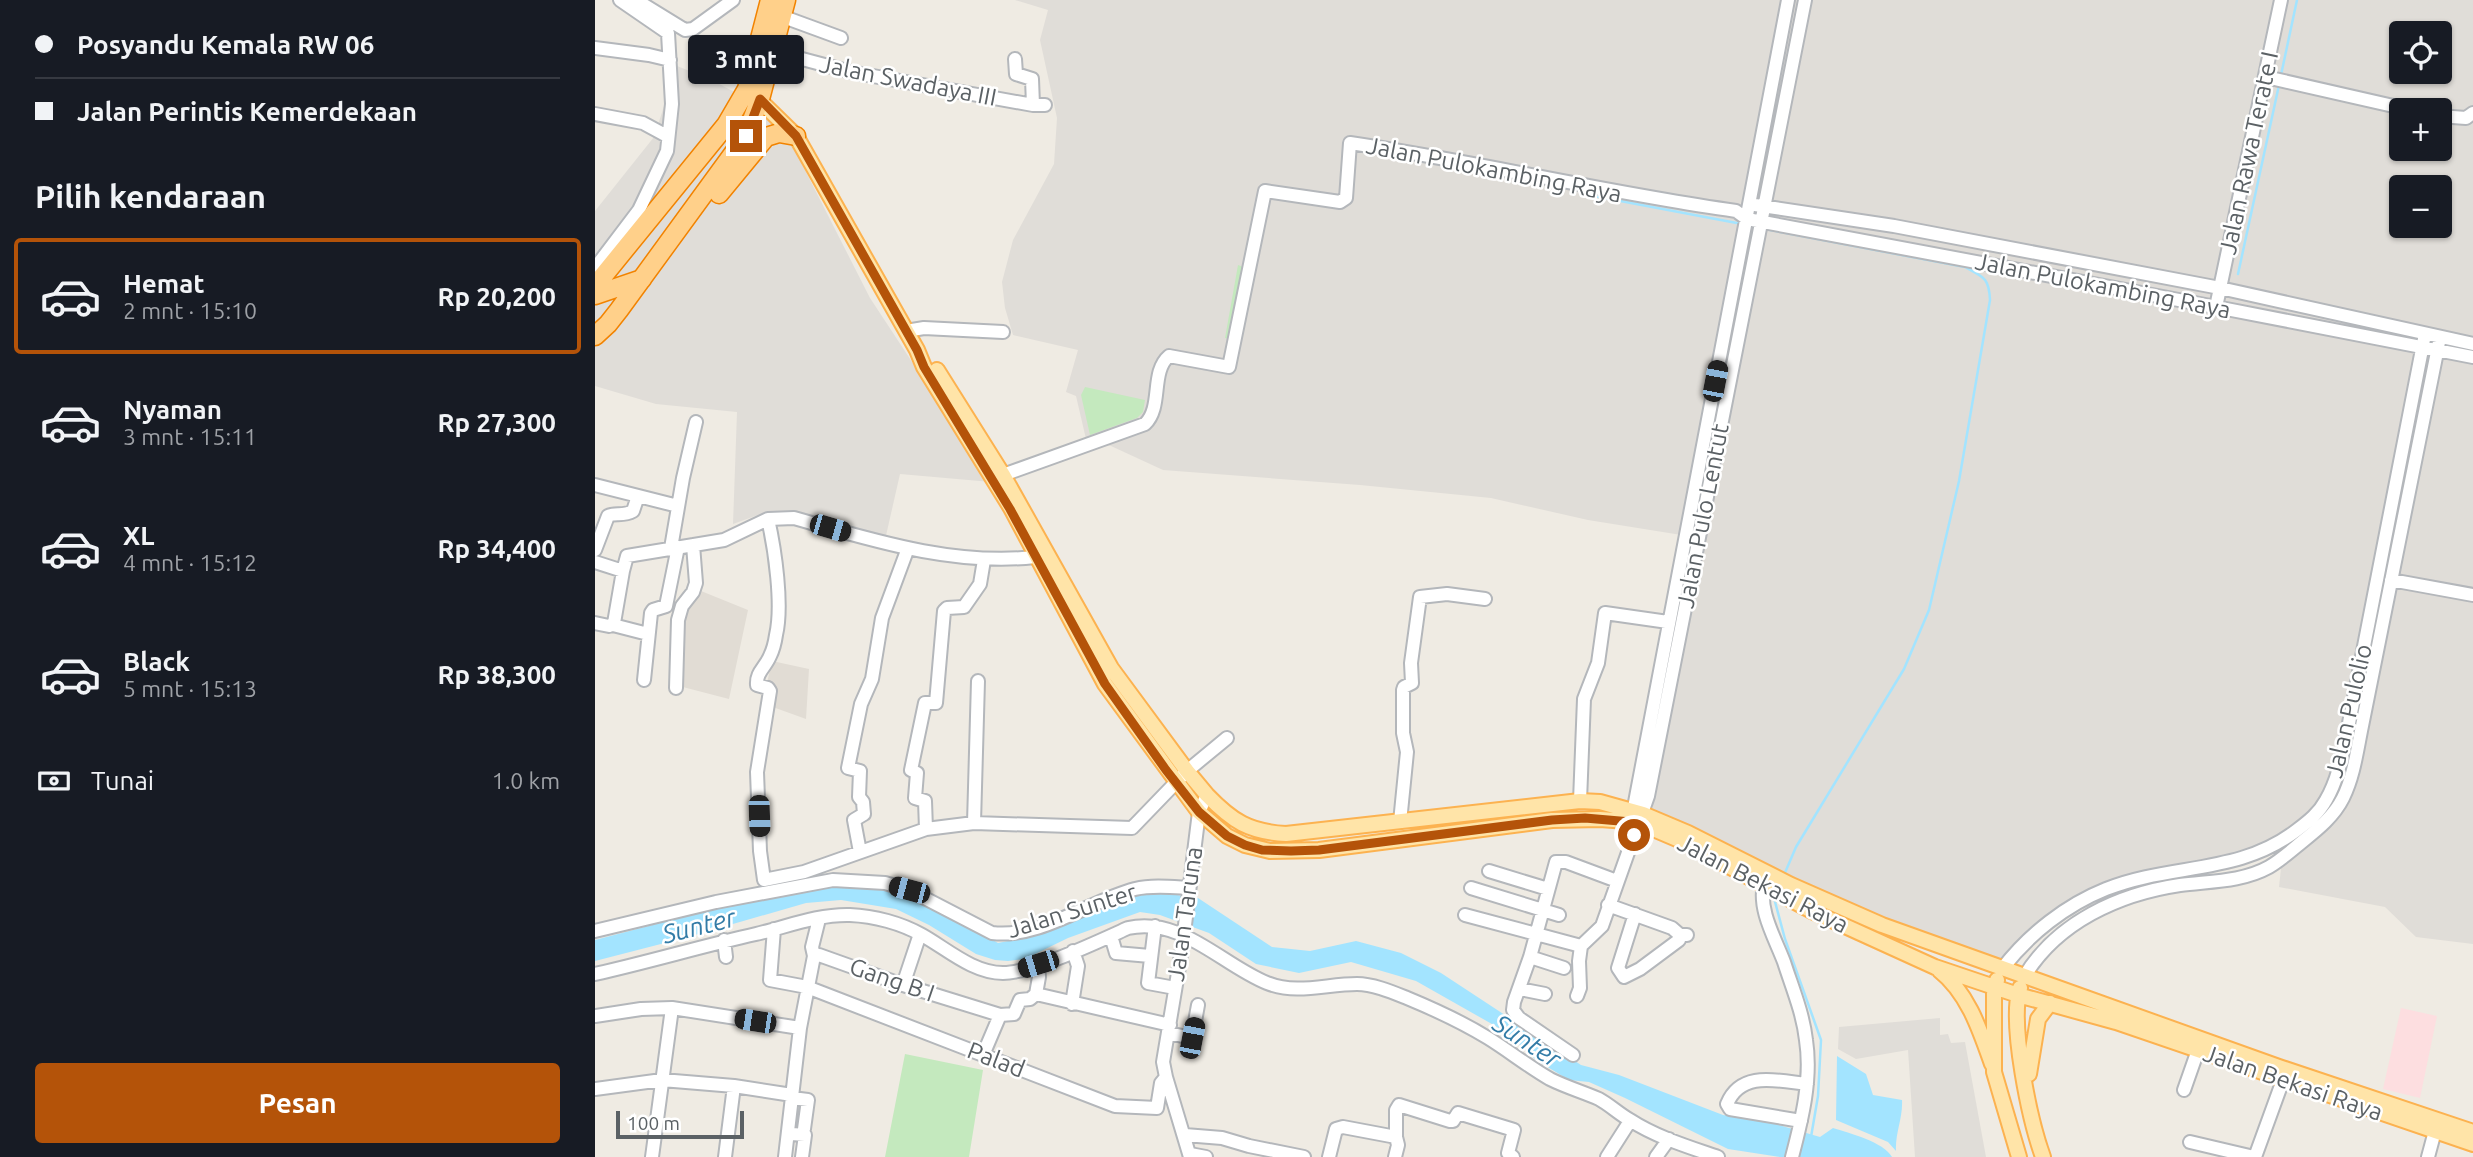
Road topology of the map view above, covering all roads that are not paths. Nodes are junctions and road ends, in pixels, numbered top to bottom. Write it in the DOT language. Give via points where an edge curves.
graph roads {
  1 [pos="620,0"];
  2 [pos="636,0"];
  3 [pos="733,0"];
  4 [pos="770,0"];
  5 [pos="1789,0"];
  6 [pos="1805,0"];
  7 [pos="2281,0"];
  8 [pos="784,8"];
  9 [pos="841,38"];
  10 [pos="595,48"];
  11 [pos="772,51"];
  12 [pos="1015,59"];
  13 [pos="670,60"];
  14 [pos="2270,78"];
  15 [pos="754,94"];
  16 [pos="2389,105"];
  17 [pos="2473,113"];
  18 [pos="595,114"];
  19 [pos="2452,117"];
  20 [pos="667,136"];
  21 [pos="796,136"];
  22 [pos="1749,204"];
  23 [pos="1763,207"];
  24 [pos="1743,221"];
  25 [pos="684,222"];
  26 [pos="1759,227"];
  27 [pos="595,268"];
  28 [pos="642,279"];
  29 [pos="2220,288"];
  30 [pos="599,291"];
  31 [pos="622,307"];
  32 [pos="2216,307"];
  33 [pos="602,330"];
  34 [pos="906,331"];
  35 [pos="1003,332"];
  36 [pos="2423,341"];
  37 [pos="2439,344"];
  38 [pos="2473,344"];
  39 [pos="595,347"];
  40 [pos="2473,358"];
  41 [pos="961,417"];
  42 [pos="696,422"];
  43 [pos="1003,475"];
  44 [pos="595,485"];
  45 [pos="638,496"];
  46 [pos="678,506"];
  47 [pos="768,519"];
  48 [pos="693,545"];
  49 [pos="675,548"];
  50 [pos="908,548"];
  51 [pos="595,550"];
  52 [pos="1035,557"];
  53 [pos="984,560"];
  54 [pos="595,562"];
  55 [pos="623,571"];
  56 [pos="2391,580"];
  57 [pos="2473,595"];
  58 [pos="1485,599"];
  59 [pos="1668,622"];
  60 [pos="595,623"];
  61 [pos="613,625"];
  62 [pos="648,634"];
  63 [pos="644,680"];
  64 [pos="978,681"];
  65 [pos="2356,684"];
  66 [pos="2370,686"];
  67 [pos="676,688"];
  68 [pos="2349,723"];
  69 [pos="2363,726"];
  70 [pos="1227,738"];
  71 [pos="1187,771"];
  72 [pos="1176,782"];
  73 [pos="1207,795"];
  74 [pos="1580,801"];
  75 [pos="1199,812"];
  76 [pos="1636,821"];
  77 [pos="1400,822"];
  78 [pos="974,823"];
  79 [pos="926,829"];
  80 [pos="860,852"];
  81 [pos="1489,871"];
  82 [pos="2176,872"];
  83 [pos="1617,881"];
  84 [pos="1768,882"];
  85 [pos="2180,886"];
  86 [pos="1471,888"];
  87 [pos="1548,889"];
  88 [pos="1188,891"];
  89 [pos="1789,891"];
  90 [pos="1608,905"];
  91 [pos="1543,910"];
  92 [pos="1635,914"];
  93 [pos="1465,915"];
  94 [pos="1559,915"];
  95 [pos="816,919"];
  96 [pos="2051,919"];
  97 [pos="1155,926"];
  98 [pos="774,929"];
  99 [pos="595,931"];
  100 [pos="2063,931"];
  101 [pos="1183,933"];
  102 [pos="1536,933"];
  103 [pos="920,934"];
  104 [pos="1111,936"];
  105 [pos="724,940"];
  106 [pos="1581,946"];
  107 [pos="1073,951"];
  108 [pos="814,956"];
  109 [pos="1150,956"];
  110 [pos="726,957"];
  111 [pos="1530,957"];
  112 [pos="1038,964"];
  113 [pos="1935,967"];
  114 [pos="1564,968"];
  115 [pos="2002,969"];
  116 [pos="595,974"];
  117 [pos="2024,977"];
  118 [pos="903,985"];
  119 [pos="807,987"];
  120 [pos="1995,987"];
  121 [pos="1175,988"];
  122 [pos="1520,989"];
  123 [pos="1545,994"];
  124 [pos="1036,995"];
  125 [pos="2018,995"];
  126 [pos="1577,996"];
  127 [pos="2050,1003"];
  128 [pos="1072,1004"];
  129 [pos="1198,1005"];
  130 [pos="671,1008"];
  131 [pos="1000,1015"];
  132 [pos="595,1016"];
  133 [pos="800,1028"];
  134 [pos="1169,1029"];
  135 [pos="2157,1030"];
  136 [pos="2199,1050"];
  137 [pos="983,1055"];
  138 [pos="1573,1055"];
  139 [pos="1994,1072"];
  140 [pos="1166,1077"];
  141 [pos="662,1080"];
  142 [pos="2283,1080"];
  143 [pos="1807,1084"];
  144 [pos="734,1086"];
  145 [pos="595,1089"];
  146 [pos="2184,1090"];
  147 [pos="792,1096"];
  148 [pos="2027,1096"];
  149 [pos="1630,1121"];
  150 [pos="1800,1123"];
  151 [pos="804,1129"];
  152 [pos="2435,1131"];
  153 [pos="2473,1132"];
  154 [pos="788,1134"];
  155 [pos="1185,1135"];
  156 [pos="1396,1137"];
  157 [pos="1669,1139"];
  158 [pos="2190,1142"];
  159 [pos="2473,1144"];
  160 [pos="2230,1154"];
  161 [pos="1190,1155"];
  162 [pos="652,1157"];
  163 [pos="725,1157"];
  164 [pos="785,1157"];
  165 [pos="802,1157"];
  166 [pos="1206,1157"];
  167 [pos="1304,1157"];
  168 [pos="1329,1157"];
  169 [pos="1395,1157"];
  170 [pos="1513,1157"];
  171 [pos="1607,1157"];
  172 [pos="1655,1157"];
  173 [pos="1718,1157"];
  174 [pos="1792,1157"];
  175 [pos="2019,1157"];
  176 [pos="2043,1157"];
  177 [pos="2255,1157"];
  178 [pos="2428,1157"];
  1 -- 13 [label="street" via="668,33"];
  2 -- 3 [label="street" via="685,30"];
  4 -- 15 [label="highway"];
  5 -- 22 [label="street, Jalan Pulo Lentut"];
  6 -- 23 [label="street, Jalan Pulo Lentut"];
  7 -- 14 [label="street, Jalan Rawa Terate I"];
  8 -- 9 [label="street"];
  8 -- 11 [label="highway"];
  10 -- 13 [label="street"];
  11 -- 12 [label="street, Jalan Swadaya III" via="851,72 1039,105 1032,79 1016,74"];
  11 -- 15 [label="highway"];
  13 -- 20 [label="street" via="672,113"];
  14 -- 16 [label="street"];
  14 -- 29 [label="street, Jalan Rawa Terate I"];
  15 -- 21 [label="main road, Jalan Bekasi Raya"];
  15 -- 25 [label="highway" via="746,136"];
  15 -- 30 [label="highway"];
  17 -- 19 [label="street" via="2466,118"];
  18 -- 20 [label="street" via="643,123"];
  20 -- 27 [label="street" via="667,151 639,210"];
  21 -- 25 [label="highway" via="779,133 766,137 710,204"];
  21 -- 34 [label="main road, Jalan Bekasi Raya"];
  22 -- 23 [label="street, Jalan Pulokambing Raya"];
  22 -- 24 [label="street, Jalan Pulo Lentut"];
  23 -- 26 [label="street, Jalan Pulo Lentut"];
  23 -- 29 [label="street, Jalan Pulokambing Raya" via="1894,226"];
  24 -- 26 [label="street, Jalan Pulokambing Raya"];
  24 -- 43 [label="street, Jalan Pulokambing Raya" via="1541,176 1350,143 1346,198 1340,202 1265,191 1229,367 1169,356 1145,424"];
  24 -- 59 [label="street, Jalan Pulo Lentut"];
  25 -- 28 [label="highway"];
  26 -- 32 [label="street, Jalan Pulokambing Raya"];
  26 -- 76 [label="street, Jalan Pulo Lentut"];
  28 -- 30 [label="highway"];
  28 -- 31 [label="highway"];
  29 -- 32 [label="street, Jalan Rawa Terate I"];
  29 -- 36 [label="street, Jalan Pulokambing Raya"];
  30 -- 31 [label="highway" via="623,296"];
  31 -- 33 [label="highway"];
  32 -- 36 [label="street, Jalan Pulokambing Raya"];
  33 -- 39 [label="main road"];
  34 -- 35 [label="street"];
  34 -- 41 [label="main road, Jalan Bekasi Raya" via="931,362"];
  36 -- 37 [label="street, Jalan Pulokambing Raya"];
  36 -- 65 [label="street, Jalan Pulolio"];
  37 -- 38 [label="street, Jalan Pulokambing Raya"];
  37 -- 40 [label="street, Jalan Pulokambing Raya"];
  37 -- 56 [label="street, Jalan Pulolio"];
  41 -- 43 [label="main road, Jalan Bekasi Raya"];
  41 -- 52 [label="main road, Jalan Bekasi Raya"];
  42 -- 46 [label="street"];
  43 -- 71 [label="main road, Jalan Bekasi Raya" via="1111,668"];
  44 -- 45 [label="street"];
  45 -- 46 [label="street"];
  45 -- 51 [label="street" via="633,511 608,516"];
  46 -- 49 [label="street"];
  47 -- 48 [label="street" via="724,540"];
  47 -- 50 [label="street" via="794,518"];
  47 -- 80 [label="street" via="779,610 771,655 756,682 769,689 757,780 762,878 804,872"];
  48 -- 49 [label="street"];
  48 -- 67 [label="street" via="696,583 678,620"];
  49 -- 55 [label="street" via="627,556"];
  49 -- 62 [label="street" via="666,606 653,610"];
  50 -- 53 [label="street"];
  50 -- 80 [label="street" via="882,618 872,679 861,704 848,768 860,771 864,814 854,820"];
  52 -- 53 [label="street"];
  52 -- 72 [label="main road, Jalan Bekasi Raya" via="1105,684"];
  53 -- 79 [label="street" via="980,584 964,607 944,611 936,703 925,703 911,770 916,773 915,798 925,801"];
  54 -- 55 [label="street"];
  55 -- 61 [label="street"];
  56 -- 57 [label="street"];
  56 -- 66 [label="street, Jalan Pulolio"];
  58 -- 77 [label="street" via="1421,596 1412,682 1403,690 1407,752"];
  59 -- 74 [label="street" via="1605,613 1598,663 1584,699"];
  59 -- 76 [label="street, Jalan Pulo Lentut"];
  60 -- 61 [label="street"];
  61 -- 62 [label="street"];
  62 -- 63 [label="street"];
  64 -- 78 [label="street"];
  65 -- 66 [label="street"];
  65 -- 68 [label="street, Jalan Pulolio"];
  66 -- 69 [label="street, Jalan Pulolio"];
  68 -- 69 [label="street"];
  68 -- 82 [label="street, Jalan Pulolio" via="2337,779 2313,818 2280,843 2244,859"];
  69 -- 85 [label="street, Jalan Pulolio" via="2350,781 2341,801 2317,830 2268,868 2231,880"];
  70 -- 71 [label="street"];
  71 -- 72 [label="street"];
  71 -- 73 [label="main road, Jalan Bekasi Raya"];
  72 -- 75 [label="main road, Jalan Bekasi Raya"];
  72 -- 78 [label="street" via="1132,828"];
  73 -- 75 [label="street, Jalan Taruna"];
  73 -- 77 [label="main road, Jalan Bekasi Raya" via="1232,818 1261,832 1286,834"];
  74 -- 76 [label="main road, Jalan Bekasi Raya" via="1600,802"];
  74 -- 77 [label="main road, Jalan Bekasi Raya"];
  75 -- 76 [label="main road, Jalan Bekasi Raya" via="1235,841 1270,851 1319,850 1552,820"];
  75 -- 88 [label="street, Jalan Taruna"];
  76 -- 83 [label="street"];
  76 -- 84 [label="main road, Jalan Bekasi Raya" via="1688,833"];
  78 -- 79 [label="street"];
  79 -- 80 [label="street"];
  81 -- 87 [label="street"];
  82 -- 85 [label="street"];
  82 -- 96 [label="street, Jalan Pulolio" via="2107,888"];
  83 -- 87 [label="street" via="1558,861"];
  83 -- 90 [label="street"];
  84 -- 89 [label="main road, Jalan Bekasi Raya"];
  84 -- 143 [label="street" via="1762,898 1801,1013 1807,1042"];
  85 -- 100 [label="street, Jalan Pulolio" via="2125,898"];
  86 -- 91 [label="street"];
  87 -- 91 [label="street"];
  88 -- 99 [label="street, Jalan Sunter" via="1136,889 1015,934 1003,934 992,933 909,890 885,883 834,880"];
  88 -- 101 [label="street, Jalan Taruna"];
  89 -- 113 [label="main road, Jalan Bekasi Raya" via="1805,907"];
  89 -- 115 [label="main road, Jalan Bekasi Raya"];
  90 -- 92 [label="street"];
  90 -- 106 [label="street" via="1601,927"];
  91 -- 94 [label="street"];
  91 -- 102 [label="street"];
  92 -- 92 [label="street" via="1683,935 1626,977 1618,968"];
  93 -- 102 [label="street"];
  95 -- 98 [label="street"];
  95 -- 103 [label="street" via="869,918"];
  95 -- 108 [label="street"];
  96 -- 100 [label="street"];
  96 -- 115 [label="street, Jalan Pulolio"];
  97 -- 101 [label="street"];
  97 -- 104 [label="street" via="1143,925"];
  97 -- 109 [label="street"];
  98 -- 105 [label="street"];
  98 -- 119 [label="street, Palad" via="769,980"];
  100 -- 117 [label="street, Jalan Pulolio"];
  101 -- 121 [label="street, Jalan Taruna"];
  101 -- 149 [label="street" via="1271,985 1315,989 1359,984 1416,1002 1489,1038 1550,1078 1600,1100"];
  102 -- 106 [label="street"];
  102 -- 111 [label="street"];
  103 -- 112 [label="street" via="989,971 1009,973"];
  103 -- 118 [label="street"];
  104 -- 107 [label="street"];
  104 -- 109 [label="street" via="1116,953"];
  105 -- 110 [label="street"];
  105 -- 116 [label="street"];
  106 -- 126 [label="street"];
  107 -- 112 [label="street"];
  107 -- 128 [label="street" via="1078,966"];
  108 -- 118 [label="street, Gang B I"];
  108 -- 119 [label="street, Gang B I"];
  109 -- 121 [label="street" via="1149,983"];
  111 -- 114 [label="street"];
  111 -- 122 [label="street"];
  112 -- 124 [label="street"];
  113 -- 120 [label="main road, Jalan Bekasi Raya"];
  113 -- 139 [label="main road" via="1961,991"];
  115 -- 117 [label="main road, Jalan Bekasi Raya"];
  115 -- 120 [label="main road"];
  117 -- 125 [label="main road"];
  117 -- 135 [label="main road, Jalan Bekasi Raya"];
  118 -- 131 [label="street, Gang B I"];
  119 -- 133 [label="street, Gang B I"];
  119 -- 137 [label="street, Palad"];
  120 -- 125 [label="main road, Jalan Bekasi Raya"];
  120 -- 139 [label="main road"];
  121 -- 134 [label="street, Jalan Taruna"];
  122 -- 123 [label="street"];
  122 -- 138 [label="street" via="1514,1013"];
  124 -- 128 [label="street"];
  124 -- 131 [label="street" via="1020,1000 1014,1014"];
  125 -- 127 [label="main road, Jalan Bekasi Raya"];
  125 -- 148 [label="main road"];
  127 -- 135 [label="main road, Jalan Bekasi Raya"];
  127 -- 148 [label="main road" via="2038,1019"];
  128 -- 134 [label="street"];
  129 -- 134 [label="street" via="1192,1038"];
  130 -- 132 [label="street"];
  130 -- 133 [label="street"];
  130 -- 141 [label="street"];
  131 -- 137 [label="street"];
  133 -- 147 [label="street, Gang B I"];
  134 -- 140 [label="street, Jalan Taruna" via="1163,1062"];
  135 -- 136 [label="main road, Jalan Bekasi Raya"];
  135 -- 153 [label="main road, Jalan Bekasi Raya"];
  136 -- 142 [label="main road, Jalan Bekasi Raya"];
  136 -- 146 [label="street"];
  137 -- 140 [label="street, Palad" via="1115,1106 1157,1108"];
  139 -- 175 [label="main road"];
  140 -- 155 [label="street, Jalan Taruna"];
  141 -- 144 [label="street"];
  141 -- 145 [label="street"];
  141 -- 162 [label="street"];
  142 -- 152 [label="main road, Jalan Bekasi Raya"];
  142 -- 177 [label="street"];
  143 -- 150 [label="street"];
  143 -- 150 [label="street" via="1757,1080 1735,1090 1727,1104 1730,1109"];
  144 -- 147 [label="street"];
  144 -- 163 [label="street"];
  147 -- 151 [label="street" via="809,1095"];
  147 -- 154 [label="street, Gang B I"];
  148 -- 176 [label="main road"];
  149 -- 157 [label="street"];
  149 -- 171 [label="street"];
  150 -- 174 [label="street"];
  152 -- 159 [label="main road, Jalan Bekasi Raya"];
  152 -- 178 [label="street"];
  154 -- 164 [label="street, Gang B I"];
  154 -- 165 [label="street" via="805,1135"];
  155 -- 161 [label="street, Jalan Taruna"];
  155 -- 167 [label="street" via="1222,1138"];
  156 -- 168 [label="street" via="1338,1127"];
  156 -- 169 [label="street"];
  156 -- 170 [label="street" via="1398,1105 1450,1121 1458,1113 1513,1129 1508,1153"];
  157 -- 172 [label="street"];
  157 -- 173 [label="street"];
  158 -- 160 [label="street"];
  160 -- 177 [label="street"];
  161 -- 166 [label="street"];
}
